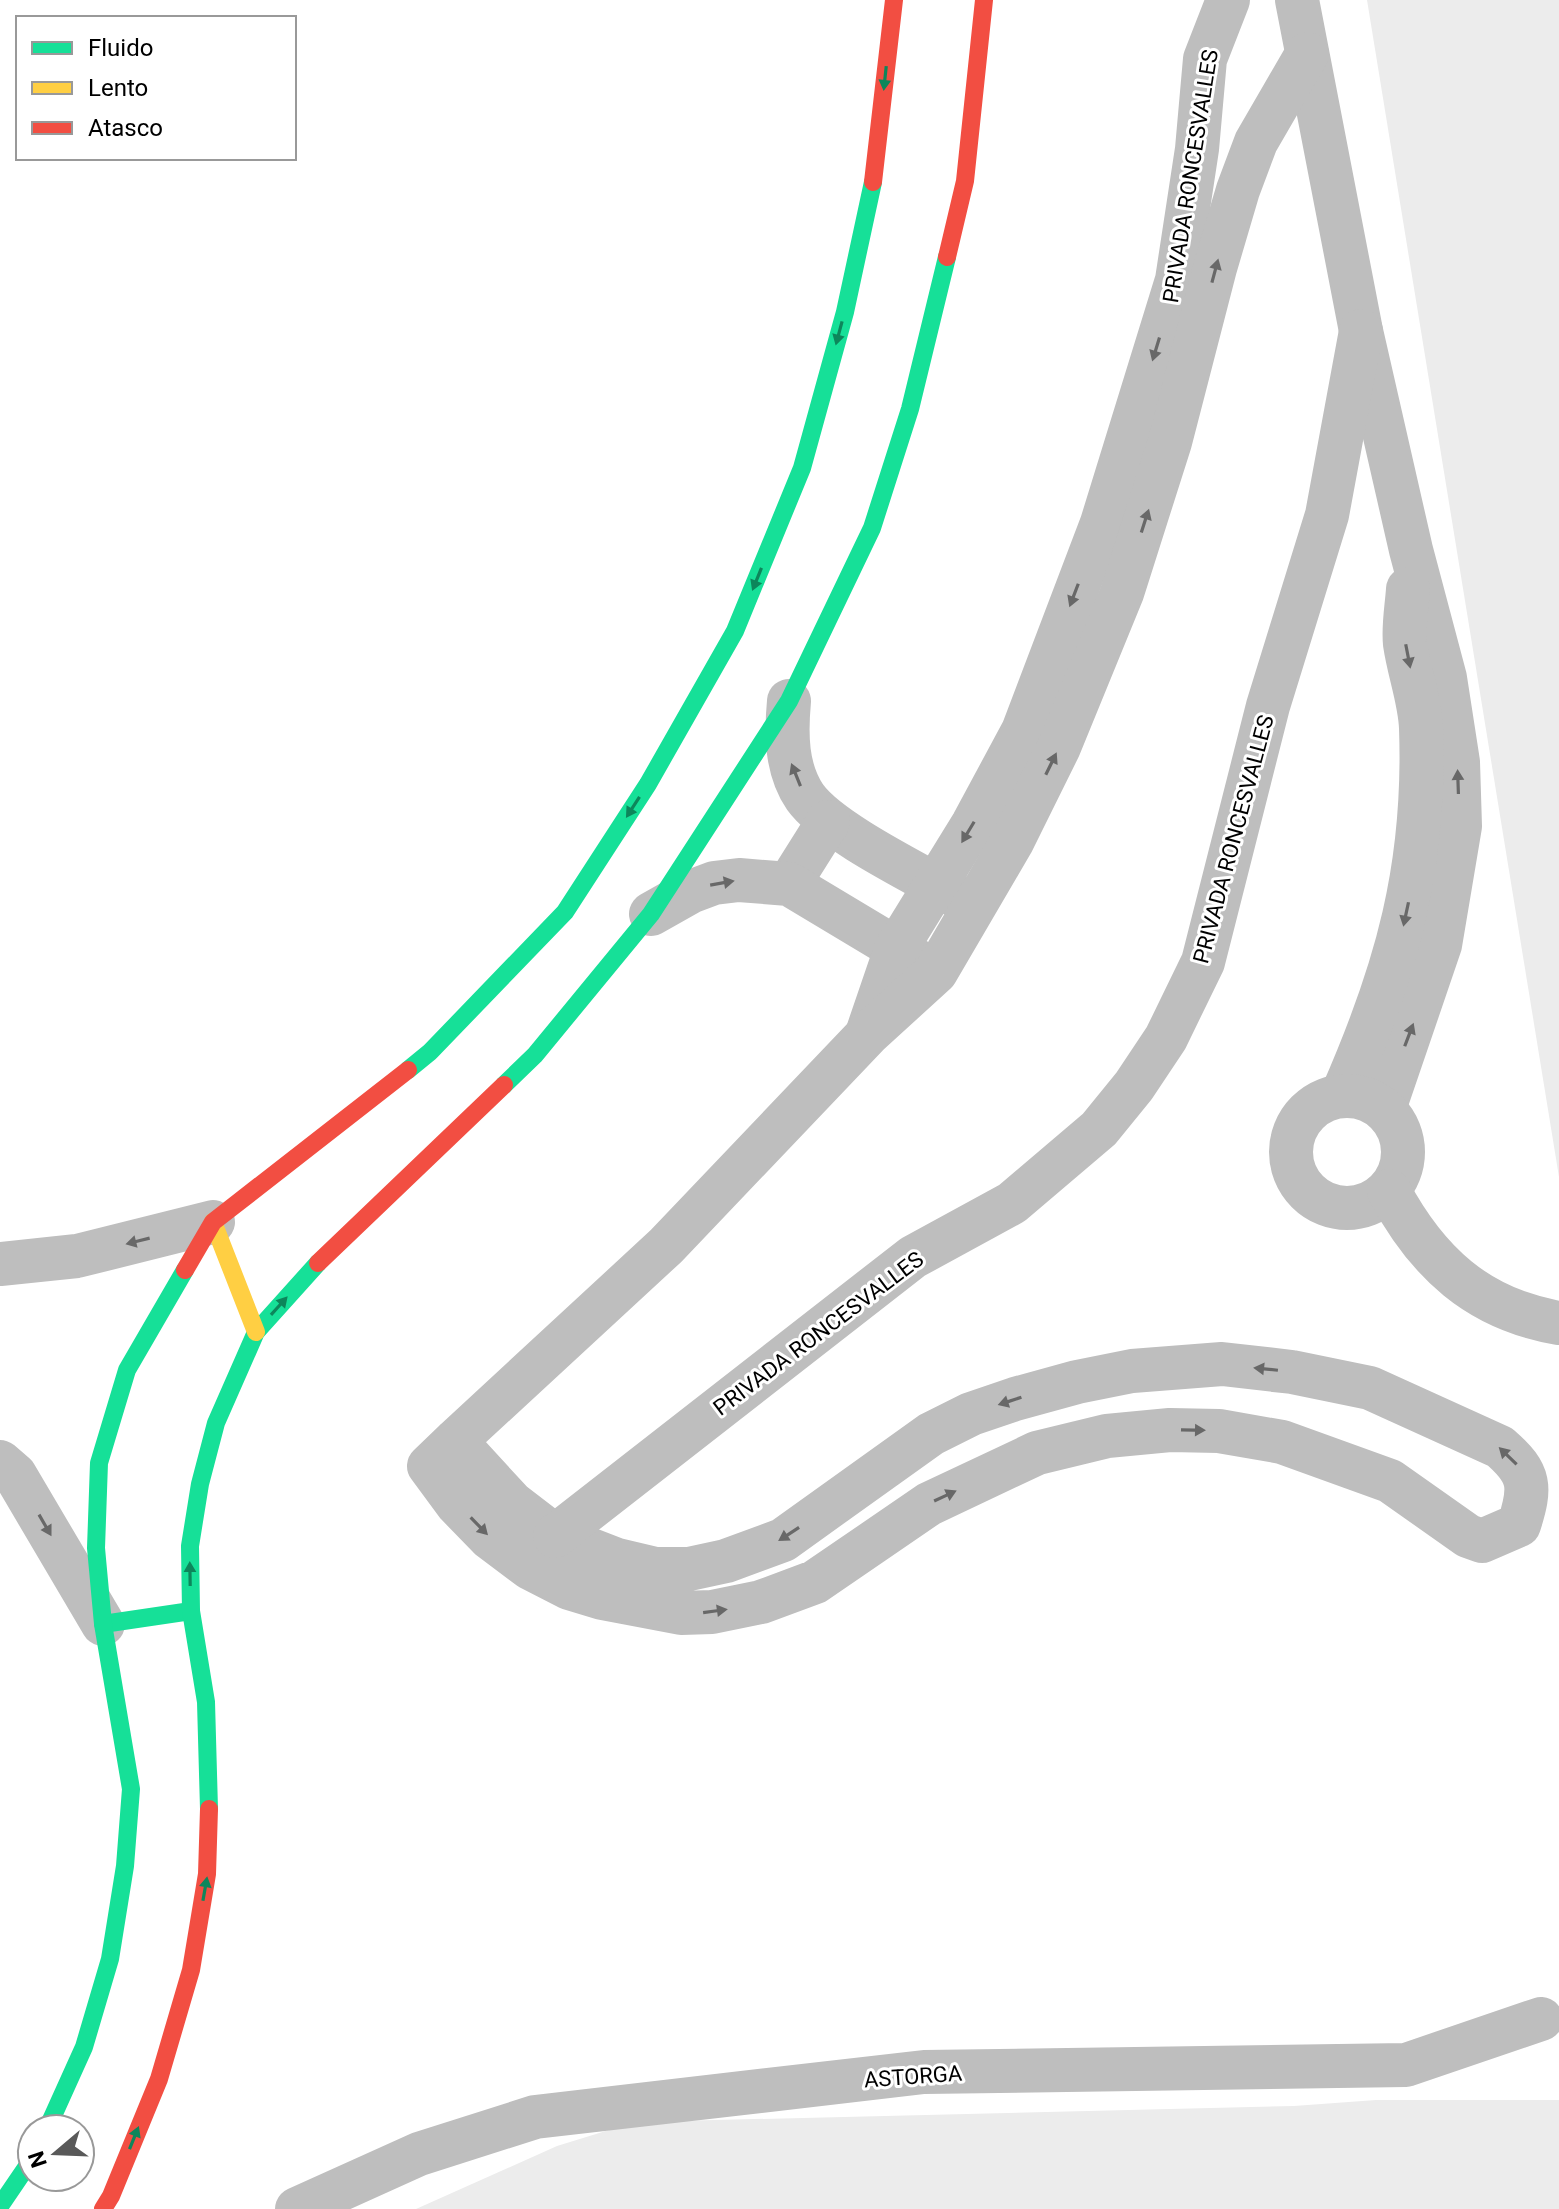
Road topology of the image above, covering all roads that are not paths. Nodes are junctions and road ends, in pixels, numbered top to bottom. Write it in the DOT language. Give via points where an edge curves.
graph roads {
  1 [pos="894,0"];
  2 [pos="984,0"];
  3 [pos="1228,0"];
  4 [pos="1297,0"];
  5 [pos="1307,54"];
  6 [pos="1361,331"];
  7 [pos="1411,550"];
  8 [pos="789,701"];
  9 [pos="828,822"];
  10 [pos="789,884"];
  11 [pos="936,884"];
  12 [pos="974,906"];
  13 [pos="651,914"];
  14 [pos="896,949"];
  15 [pos="936,972"];
  16 [pos="868,1034"];
  17 [pos="1342,1095"];
  18 [pos="1384,1109"];
  19 [pos="1389,1191"];
  20 [pos="213,1222"];
  21 [pos="0,1264"];
  22 [pos="1559,1323"];
  23 [pos="256,1332"];
  24 [pos="442,1454"];
  25 [pos="0,1462"];
  26 [pos="555,1536"];
  27 [pos="191,1611"];
  28 [pos="103,1624"];
  29 [pos="1541,2019"];
  30 [pos="54,2113"];
  31 [pos="16,2182"];
  32 [pos="0,2206"];
  33 [pos="103,2209"];
  34 [pos="297,2209"];
  1 -- 20 [label="street, one-way" via="873,185 845,312 802,468 735,631 648,784 565,912 430,1052"];
  2 -- 8 [label="street" via="965,181 910,409 872,528"];
  3 -- 11 [label="street, PRIVADA RONCESVALLES, one-way" via="1205,59 1177,280 1102,523 1023,731"];
  4 -- 5 [label="street, PRIVADA RONCESVALLES"];
  5 -- 6 [label="street, PRIVADA RONCESVALLES"];
  12 -- 5 [label="street, PRIVADA RONCESVALLES, one-way" via="1059,747 1122,593 1170,442 1238,190 1256,142"];
  6 -- 7 [label="street, PRIVADA RONCESVALLES"];
  6 -- 26 [label="street, PRIVADA RONCESVALLES" via="1327,515 1268,706 1203,962 1166,1038 1134,1086 1099,1129 1012,1203 913,1257"];
  7 -- 17 [label="street, PRIVADA RONCESVALLES, one-way" via="1405,641 1421,723 1422,784 1414,874 1381,1002"];
  18 -- 7 [label="street, PRIVADA RONCESVALLES, one-way" via="1440,945 1460,826 1458,762 1445,678"];
  9 -- 8 [label="street, one-way" via="805,797 791,766 786,734"];
  8 -- 13 [label="street"];
  9 -- 10 [label="street"];
  9 -- 11 [label="street"];
  13 -- 10 [label="street, one-way" via="714,883"];
  10 -- 14 [label="street"];
  11 -- 12 [label="street"];
  11 -- 14 [label="street, PRIVADA RONCESVALLES"];
  12 -- 15 [label="street, PRIVADA RONCESVALLES"];
  23 -- 13 [label="street, one-way" via="327,1253 535,1055"];
  14 -- 15 [label="street"];
  14 -- 16 [label="street, PRIVADA RONCESVALLES"];
  15 -- 16 [label="street, PRIVADA RONCESVALLES"];
  16 -- 24 [label="street, PRIVADA RONCESVALLES" via="666,1246"];
  17 -- 18 [label="street" via="1364,1098"];
  17 -- 19 [label="street" via="1307,1112 1296,1129 1291,1148 1301,1186 1334,1208 1354,1209"];
  18 -- 19 [label="street" via="1398,1127 1404,1150 1401,1172"];
  19 -- 22 [label="street" via="1434,1259 1466,1285 1501,1306"];
  20 -- 21 [label="street, one-way" via="77,1256"];
  20 -- 23 [label="street"];
  20 -- 28 [label="street" via="127,1370 99,1463 96,1548"];
  27 -- 23 [label="street, one-way" via="190,1546 200,1484 216,1423"];
  24 -- 26 [label="street"];
  24 -- 26 [label="street, one-way" via="457,1504 530,1568 602,1598 681,1613 761,1602 815,1582 929,1504 1037,1453 1107,1436 1219,1431 1282,1442 1390,1481 1482,1541 1519,1525 1528,1497 1526,1479 1500,1447 1370,1388 1222,1364 1132,1371 971,1414 931,1434 783,1540 726,1561 655,1569"];
  25 -- 28 [label="street, one-way" via="15,1475"];
  27 -- 28 [label="street"];
  33 -- 27 [label="street, one-way" via="159,2079 191,1970 207,1874 206,1702"];
  28 -- 30 [label="street" via="131,1789 125,1866 110,1959 89,2032"];
  29 -- 34 [label="street, ASTORGA" via="1406,2065 924,2072 535,2117 419,2154"];
  31 -- 32 [label="street"];
}
